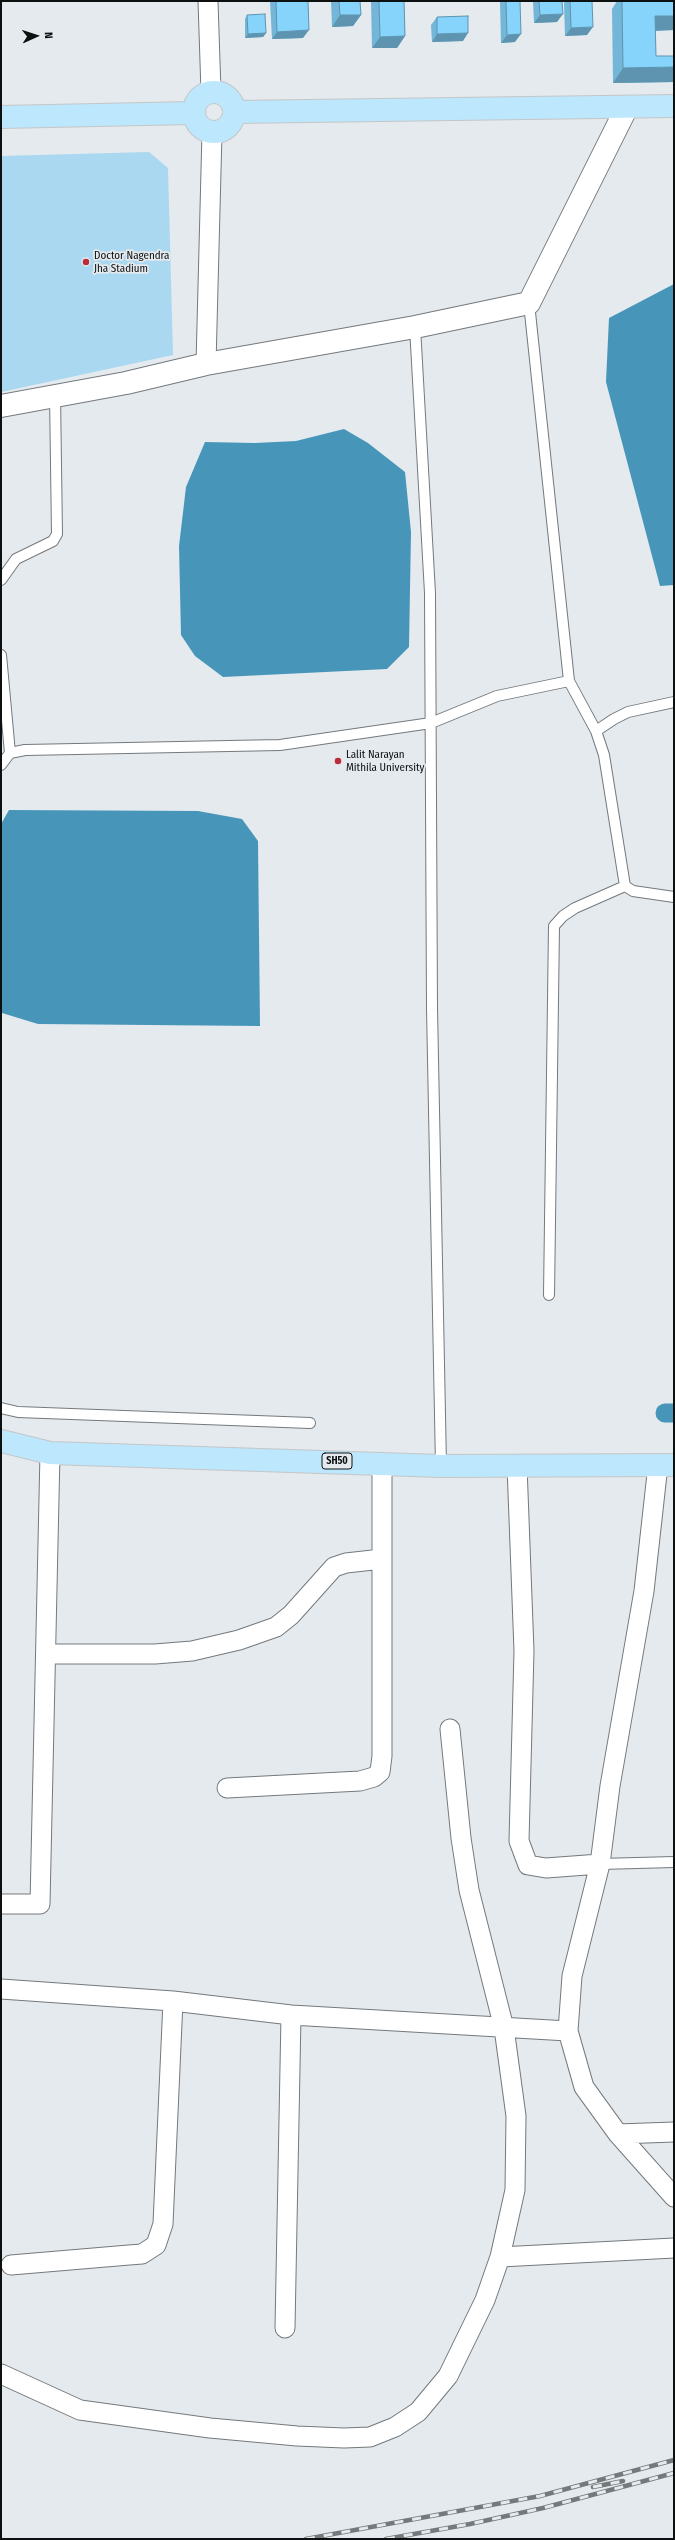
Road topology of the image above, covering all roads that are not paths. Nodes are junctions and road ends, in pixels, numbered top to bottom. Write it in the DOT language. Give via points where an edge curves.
graph roads {
  1 [pos="208,1"];
  2 [pos="211,92"];
  3 [pos="674,106"];
  4 [pos="627,107"];
  5 [pos="234,112"];
  6 [pos="193,113"];
  7 [pos="1,117"];
  8 [pos="212,132"];
  9 [pos="529,302"];
  10 [pos="415,327"];
  11 [pos="206,364"];
  12 [pos="55,395"];
  13 [pos="1,406"];
  14 [pos="1,580"];
  15 [pos="1,655"];
  16 [pos="569,681"];
  17 [pos="674,702"];
  18 [pos="430,723"];
  19 [pos="596,731"];
  20 [pos="10,753"];
  21 [pos="1,765"];
  22 [pos="625,886"];
  23 [pos="674,897"];
  24 [pos="549,1295"];
  25 [pos="1,1408"];
  26 [pos="310,1423"];
  27 [pos="1,1441"];
  28 [pos="50,1453"];
  29 [pos="382,1463"];
  30 [pos="666,1465"];
  31 [pos="441,1466"];
  32 [pos="517,1466"];
  33 [pos="382,1559"];
  34 [pos="46,1654"];
  35 [pos="450,1729"];
  36 [pos="227,1788"];
  37 [pos="674,1862"];
  38 [pos="600,1864"];
  39 [pos="1,1904"];
  40 [pos="1,1989"];
  41 [pos="173,2001"];
  42 [pos="291,2014"];
  43 [pos="504,2028"];
  44 [pos="568,2031"];
  45 [pos="674,2132"];
  46 [pos="618,2134"];
  47 [pos="674,2197"];
  48 [pos="674,2248"];
  49 [pos="500,2257"];
  50 [pos="12,2265"];
  51 [pos="285,2328"];
  52 [pos="1,2374"];
  1 -- 2 [label="street"];
  2 -- 5 [label="main road" via="228,97"];
  2 -- 6 [label="main road" via="198,99"];
  3 -- 4 [label="main road"];
  4 -- 5 [label="main road"];
  4 -- 9 [label="street"];
  5 -- 8 [label="main road" via="227,127"];
  6 -- 7 [label="main road"];
  6 -- 8 [label="main road" via="197,124"];
  8 -- 11 [label="street"];
  9 -- 10 [label="street"];
  9 -- 16 [label="lane"];
  10 -- 11 [label="street"];
  10 -- 18 [label="lane" via="430,593"];
  11 -- 12 [label="street" via="126,384"];
  12 -- 13 [label="street"];
  12 -- 14 [label="lane" via="57,534 53,541 16,559"];
  15 -- 20 [label="lane"];
  16 -- 18 [label="lane" via="497,696"];
  16 -- 19 [label="lane"];
  17 -- 19 [label="lane" via="628,712"];
  18 -- 20 [label="lane" via="280,745 25,750"];
  18 -- 31 [label="lane" via="432,1016"];
  19 -- 22 [label="lane" via="604,755"];
  20 -- 21 [label="lane"];
  22 -- 23 [label="lane" via="633,892"];
  22 -- 24 [label="lane" via="575,908 554,926"];
  25 -- 26 [label="lane" via="18,1412"];
  27 -- 28 [label="main road, SH50"];
  28 -- 29 [label="main road, SH50"];
  28 -- 34 [label="street"];
  29 -- 31 [label="main road, SH50"];
  29 -- 33 [label="street"];
  30 -- 32 [label="main road, SH50"];
  30 -- 38 [label="street" via="610,1786"];
  31 -- 32 [label="main road, SH50"];
  32 -- 38 [label="street" via="524,1651 519,1841 528,1865 546,1868"];
  33 -- 34 [label="street" via="334,1567 291,1615 276,1626 239,1640 192,1651"];
  33 -- 36 [label="street" via="380,1772 374,1777 360,1780"];
  34 -- 39 [label="street" via="40,1904"];
  35 -- 43 [label="street" via="469,1890"];
  37 -- 38 [label="lane"];
  38 -- 44 [label="street" via="572,1976"];
  40 -- 41 [label="street"];
  41 -- 42 [label="street"];
  41 -- 50 [label="street" via="163,2224 156,2245 150,2250 136,2254"];
  42 -- 43 [label="street"];
  42 -- 51 [label="street"];
  43 -- 44 [label="street"];
  43 -- 49 [label="street" via="516,2116 514,2190"];
  44 -- 46 [label="street" via="584,2087"];
  45 -- 46 [label="street"];
  46 -- 47 [label="street"];
  48 -- 49 [label="street"];
  49 -- 52 [label="street" via="485,2300 448,2376 418,2412 395,2427 370,2437 297,2436 210,2428 80,2410"];
}
